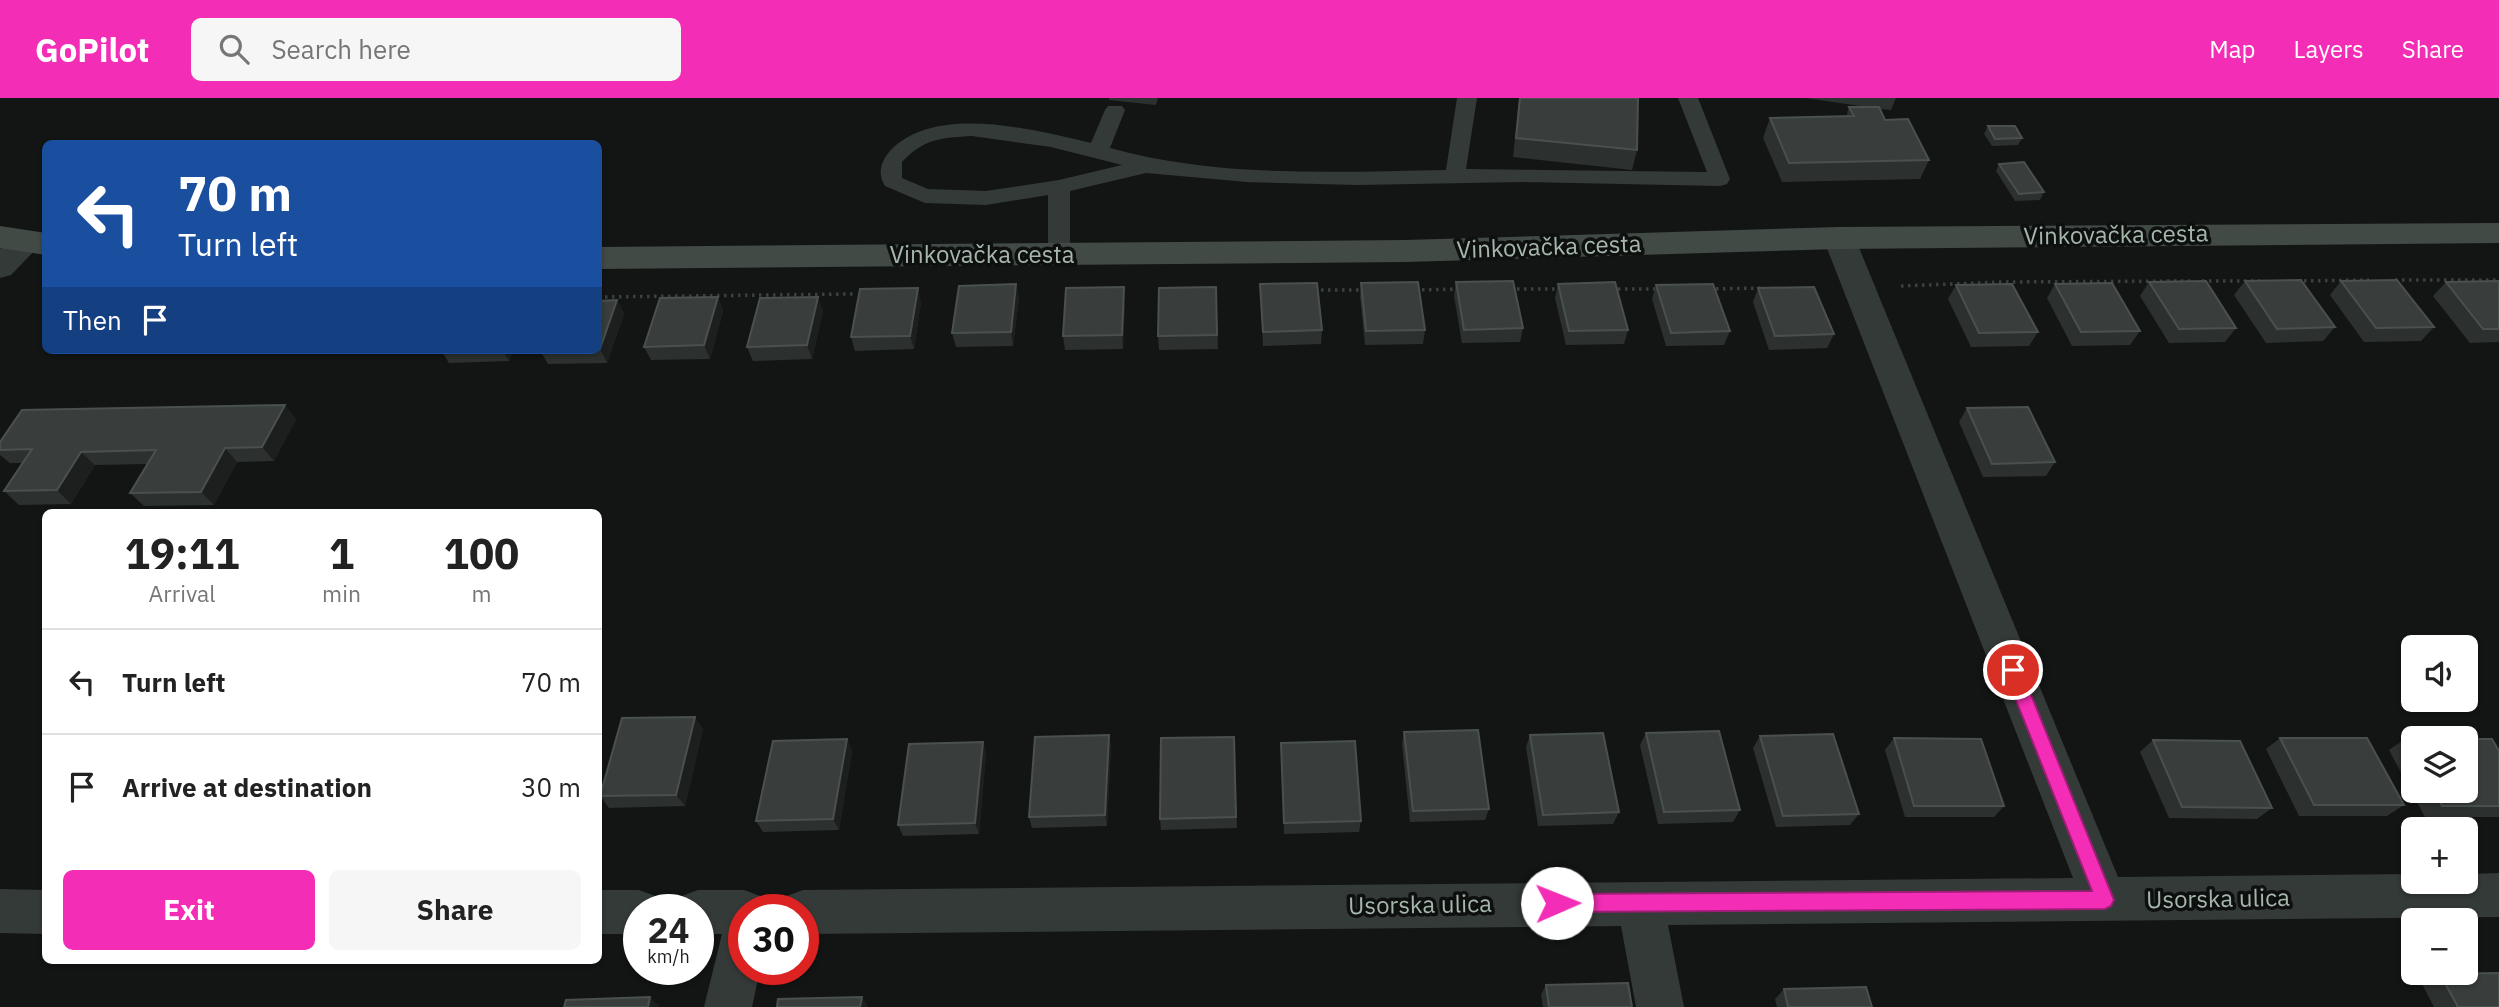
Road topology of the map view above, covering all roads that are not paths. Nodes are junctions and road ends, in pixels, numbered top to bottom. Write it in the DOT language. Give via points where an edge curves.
graph roads {
  1 [pos="1467,98"];
  2 [pos="1688,98"];
  3 [pos="1115,110"];
  4 [pos="1099,150"];
  5 [pos="1146,166"];
  6 [pos="1455,176"];
  7 [pos="1059,187"];
  8 [pos="2499,233"];
  9 [pos="1839,238"];
  10 [pos="24,241"];
  11 [pos="1059,255"];
  12 [pos="602,258"];
  13 [pos="0,267"];
  14 [pos="2499,895"];
  15 [pos="2105,900"];
  16 [pos="1640,902"];
  17 [pos="0,911"];
  18 [pos="42,912"];
  19 [pos="602,912"];
  20 [pos="623,912"];
  21 [pos="819,912"];
  22 [pos="733,985"];
  23 [pos="728,1007"];
  24 [pos="1660,1007"];
  1 -- 6 [label="lane"];
  2 -- 6 [label="lane" via="1720,179"];
  3 -- 4 [label="lane"];
  4 -- 5 [label="lane"];
  4 -- 7 [label="lane" via="998,126 940,127 909,138 892,160 892,181 925,196 986,198"];
  5 -- 6 [label="lane" via="1247,175"];
  5 -- 7 [label="lane"];
  7 -- 11 [label="lane"];
  8 -- 9 [label="main road, Vinkovačka cesta"];
  9 -- 11 [label="main road, Vinkovačka cesta" via="1405,251"];
  9 -- 15 [label="street"];
  10 -- 13 [label="street"];
  11 -- 12 [label="main road, Vinkovačka cesta"];
  14 -- 15 [label="street, Usorska ulica"];
  15 -- 16 [label="street, Usorska ulica"];
  16 -- 21 [label="street, Usorska ulica"];
  16 -- 24 [label="street"];
  17 -- 18 [label="street"];
  19 -- 20 [label="street"];
  22 -- 23 [label="street"];
}
